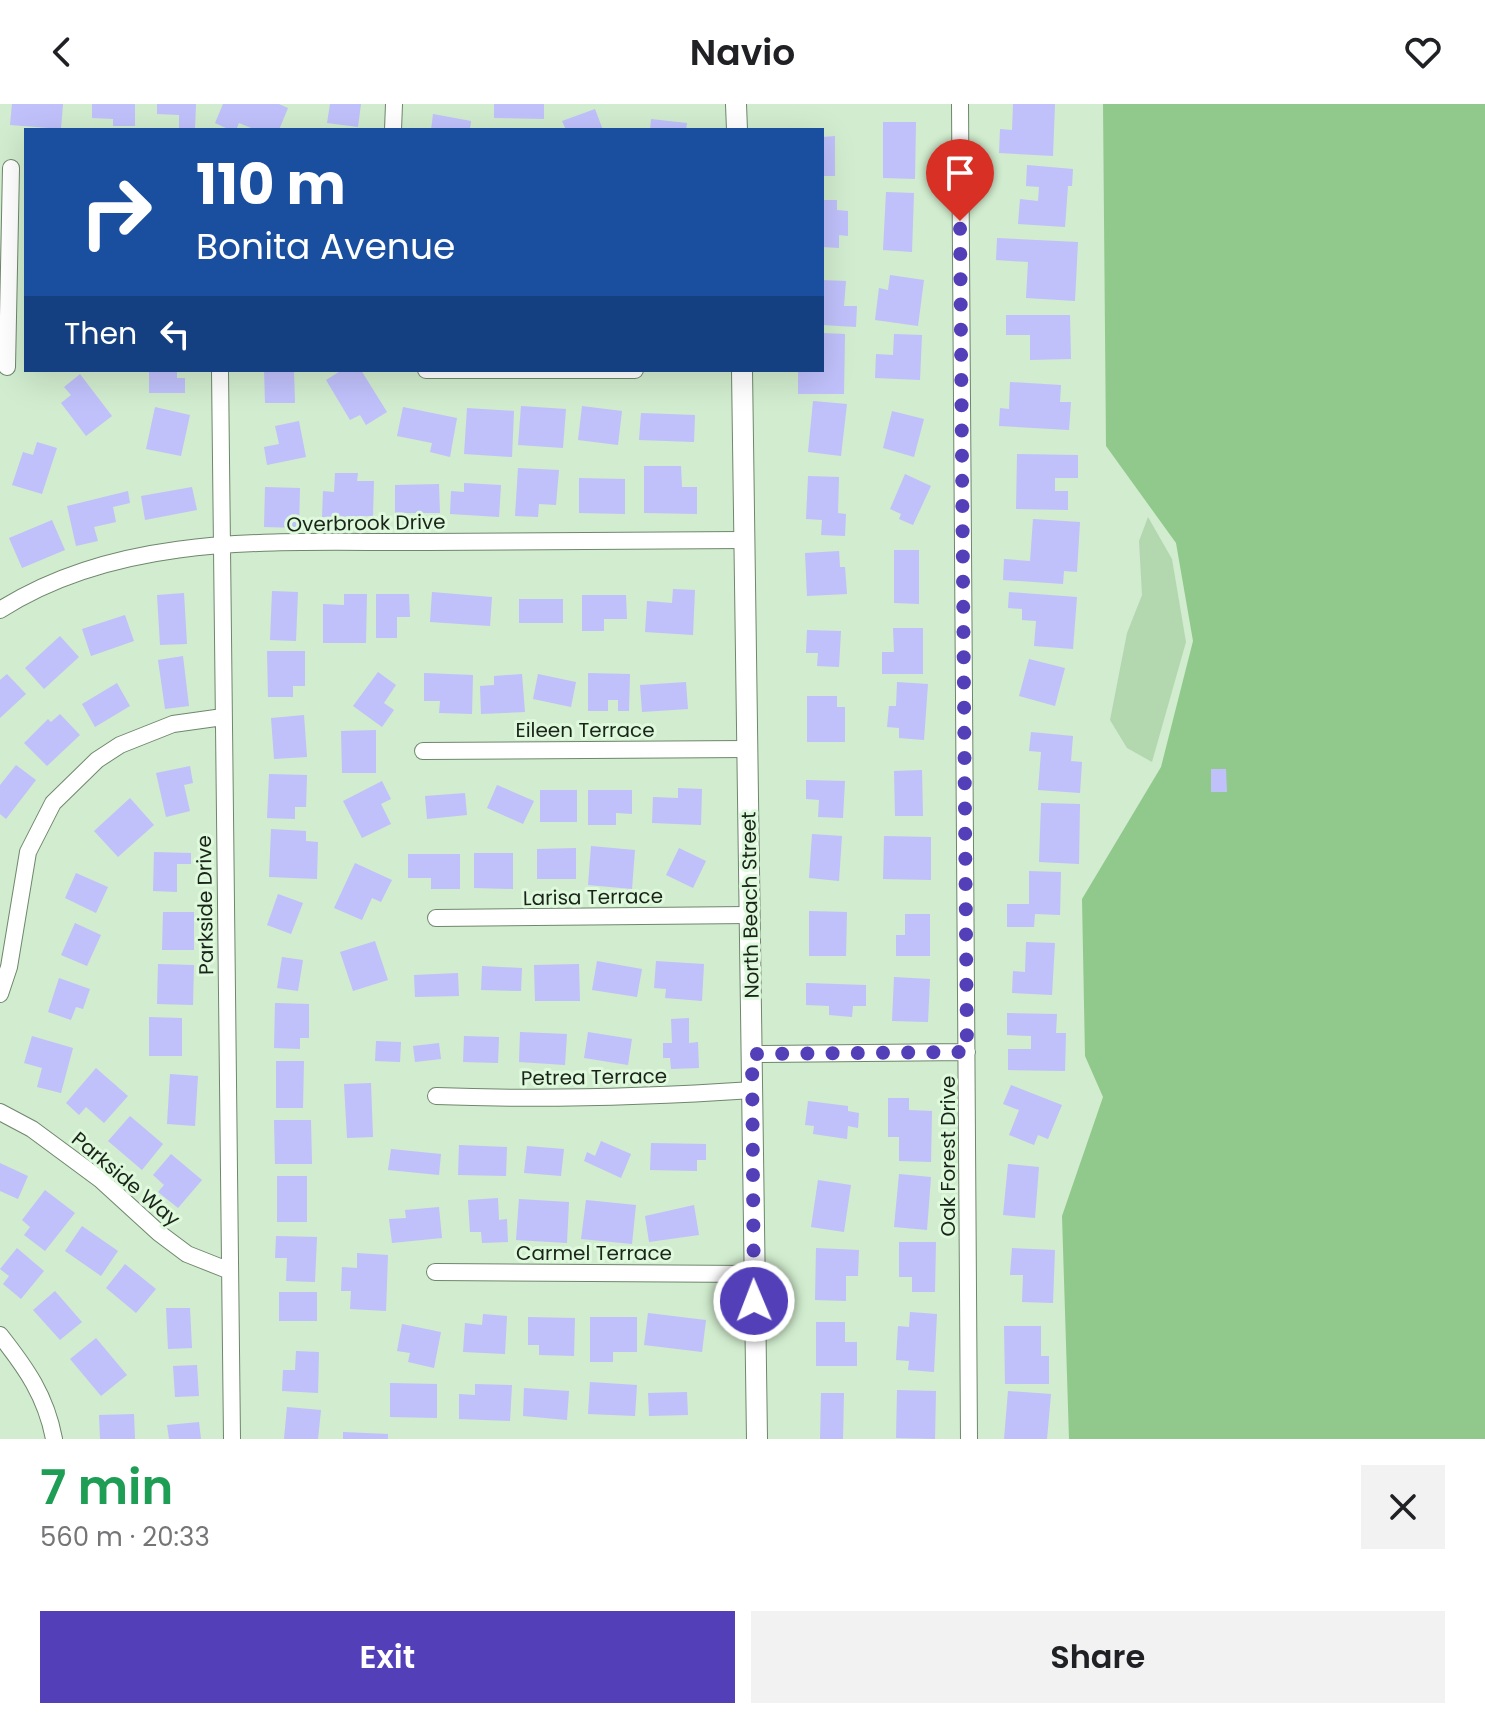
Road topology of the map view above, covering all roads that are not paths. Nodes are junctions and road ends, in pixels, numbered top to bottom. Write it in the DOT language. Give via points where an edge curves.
graph roads {
  1 [pos="394,104"];
  2 [pos="736,104"];
  3 [pos="960,104"];
  4 [pos="393,128"];
  5 [pos="737,128"];
  6 [pos="12,168"];
  7 [pos="7,367"];
  8 [pos="220,372"];
  9 [pos="742,372"];
  10 [pos="744,540"];
  11 [pos="222,547"];
  12 [pos="0,610"];
  13 [pos="223,717"];
  14 [pos="747,749"];
  15 [pos="423,751"];
  16 [pos="750,915"];
  17 [pos="436,918"];
  18 [pos="0,994"];
  19 [pos="967,1052"];
  20 [pos="752,1054"];
  21 [pos="753,1090"];
  22 [pos="436,1096"];
  23 [pos="0,1112"];
  24 [pos="230,1271"];
  25 [pos="435,1272"];
  26 [pos="754,1274"];
  27 [pos="0,1335"];
  28 [pos="54,1439"];
  29 [pos="232,1439"];
  30 [pos="757,1439"];
  31 [pos="969,1439"];
  1 -- 4 [label="street"];
  2 -- 5 [label="street"];
  3 -- 19 [label="street, Oak Forest Drive"];
  6 -- 7 [label="street"];
  8 -- 11 [label="street, Parkside Drive"];
  9 -- 10 [label="street, North Beach Street"];
  10 -- 11 [label="street, Overbrook Drive"];
  10 -- 14 [label="street, North Beach Street"];
  11 -- 12 [label="street, Overbrook Drive" via="164,550 64,575"];
  11 -- 13 [label="street, Parkside Drive"];
  13 -- 18 [label="street" via="173,724 120,745 53,803 28,852"];
  13 -- 24 [label="street, Parkside Drive"];
  14 -- 15 [label="street, Eileen Terrace"];
  14 -- 16 [label="street, North Beach Street"];
  16 -- 17 [label="street, Larisa Terrace"];
  16 -- 20 [label="street, North Beach Street"];
  19 -- 20 [label="street"];
  19 -- 31 [label="street, Oak Forest Drive"];
  20 -- 21 [label="street, North Beach Street"];
  21 -- 22 [label="street, Petrea Terrace" via="516,1099"];
  21 -- 26 [label="street, North Beach Street"];
  23 -- 24 [label="street, Parkside Way" via="101,1180 187,1254"];
  24 -- 29 [label="street, Parkside Drive"];
  25 -- 26 [label="street, Carmel Terrace"];
  26 -- 30 [label="street, North Beach Street"];
  27 -- 28 [label="street" via="29,1372"];
}
